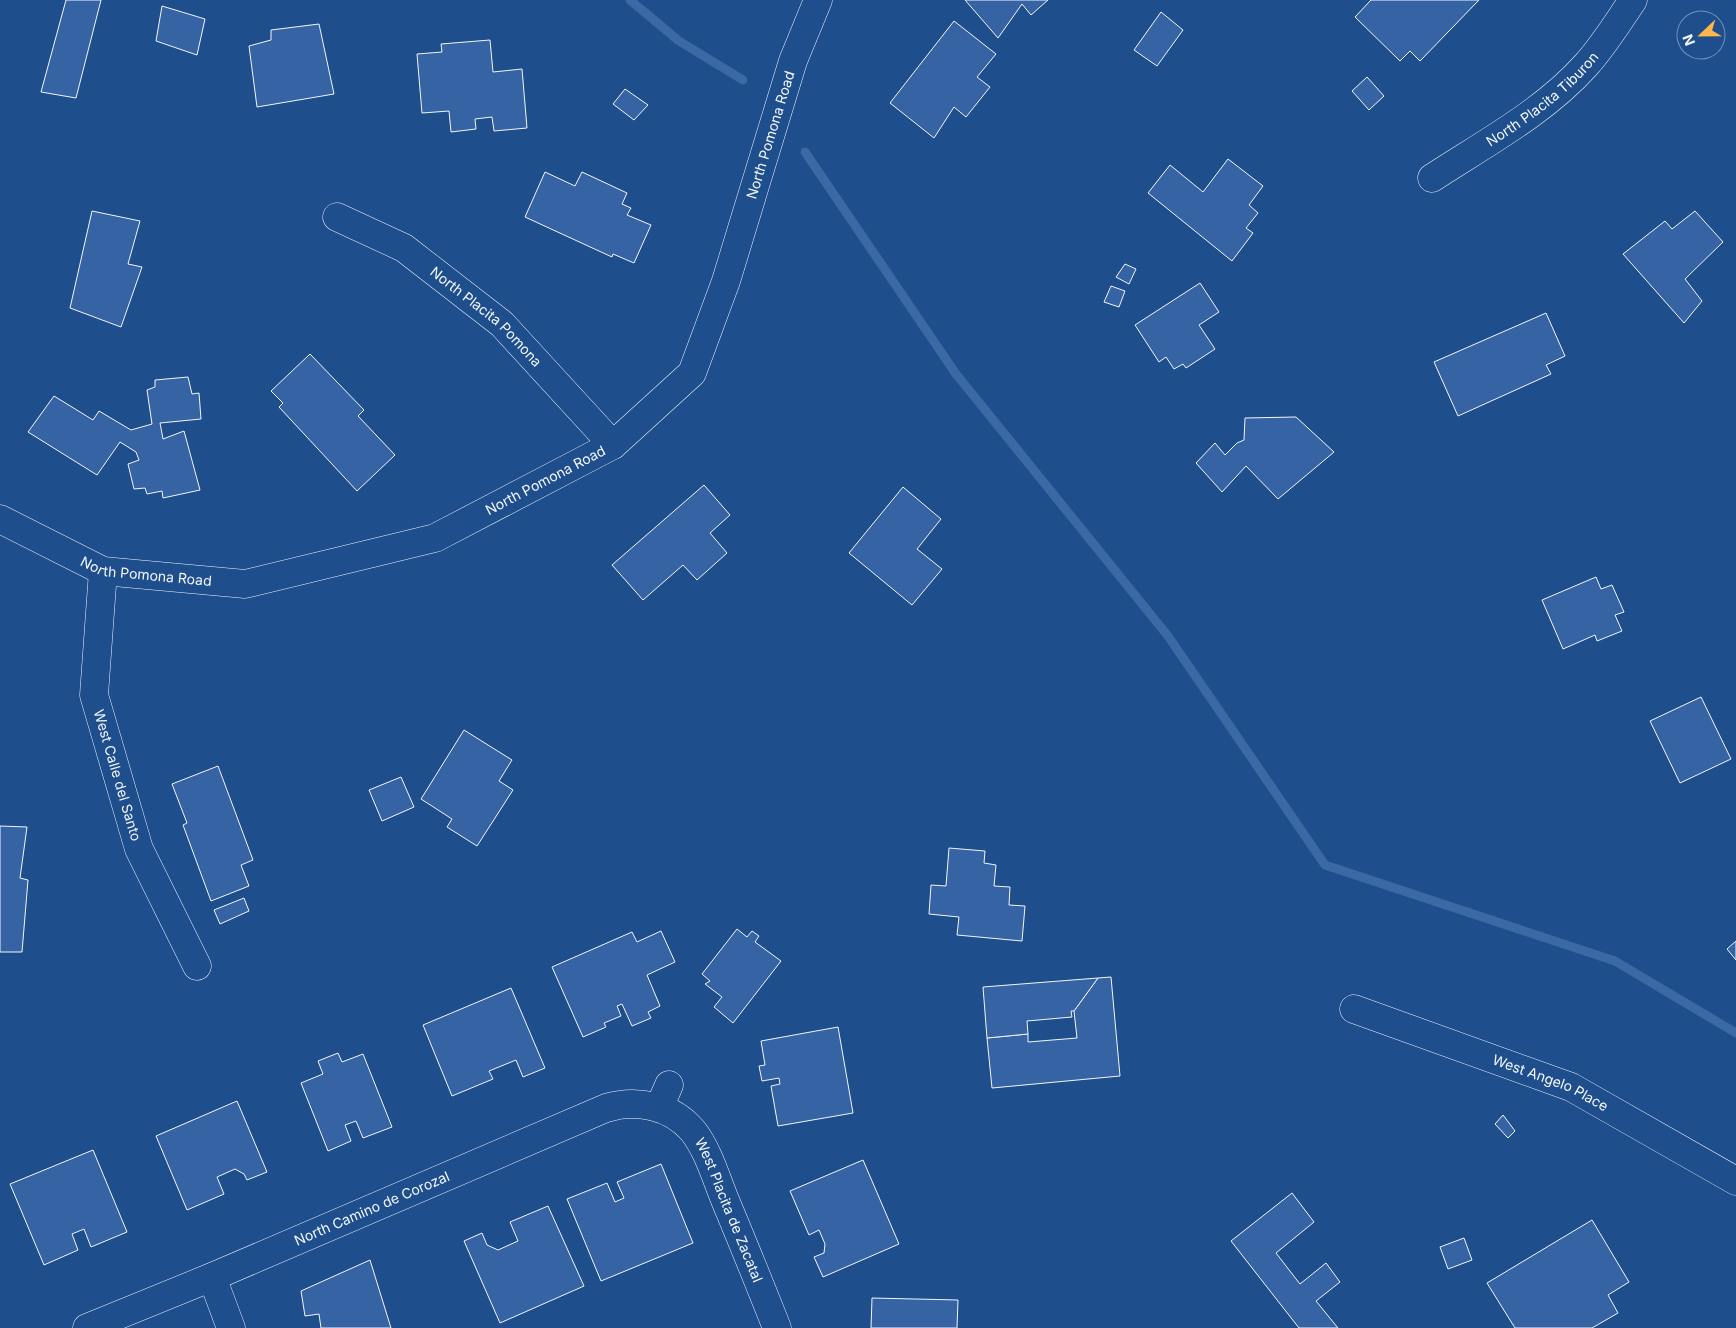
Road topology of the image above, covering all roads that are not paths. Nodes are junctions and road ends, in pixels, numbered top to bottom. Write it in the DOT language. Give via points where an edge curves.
graph roads {
  1 [pos="818,0"];
  2 [pos="1633,0"];
  3 [pos="1432,178"];
  4 [pos="337,217"];
  5 [pos="612,444"];
  6 [pos="0,519"];
  7 [pos="102,571"];
  8 [pos="198,966"];
  9 [pos="1354,1009"];
  10 [pos="664,1097"];
  11 [pos="1736,1181"];
  12 [pos="212,1277"];
  13 [pos="87,1328"];
  14 [pos="231,1328"];
  15 [pos="778,1328"];
  1 -- 5 [label="street, North Pomona Road" via="793,61 726,281 692,374"];
  2 -- 3 [label="street, North Placita Tiburon" via="1605,43 1550,100"];
  4 -- 5 [label="street, North Placita Pomona" via="404,248 502,324"];
  5 -- 7 [label="street, North Pomona Road" via="435,538 245,584"];
  6 -- 7 [label="street, North Pomona Road"];
  7 -- 8 [label="street, West Calle del Santo" via="94,696 139,849"];
  9 -- 11 [label="street, West Angelo Place" via="1570,1087"];
  10 -- 12 [label="street, North Camino de Corozal" via="643,1104 623,1103 606,1108"];
  10 -- 15 [label="street, West Placita de Zacatal" via="680,1120 693,1131 709,1161"];
  12 -- 13 [label="street, North Camino de Corozal"];
  12 -- 14 [label="street"];
}
